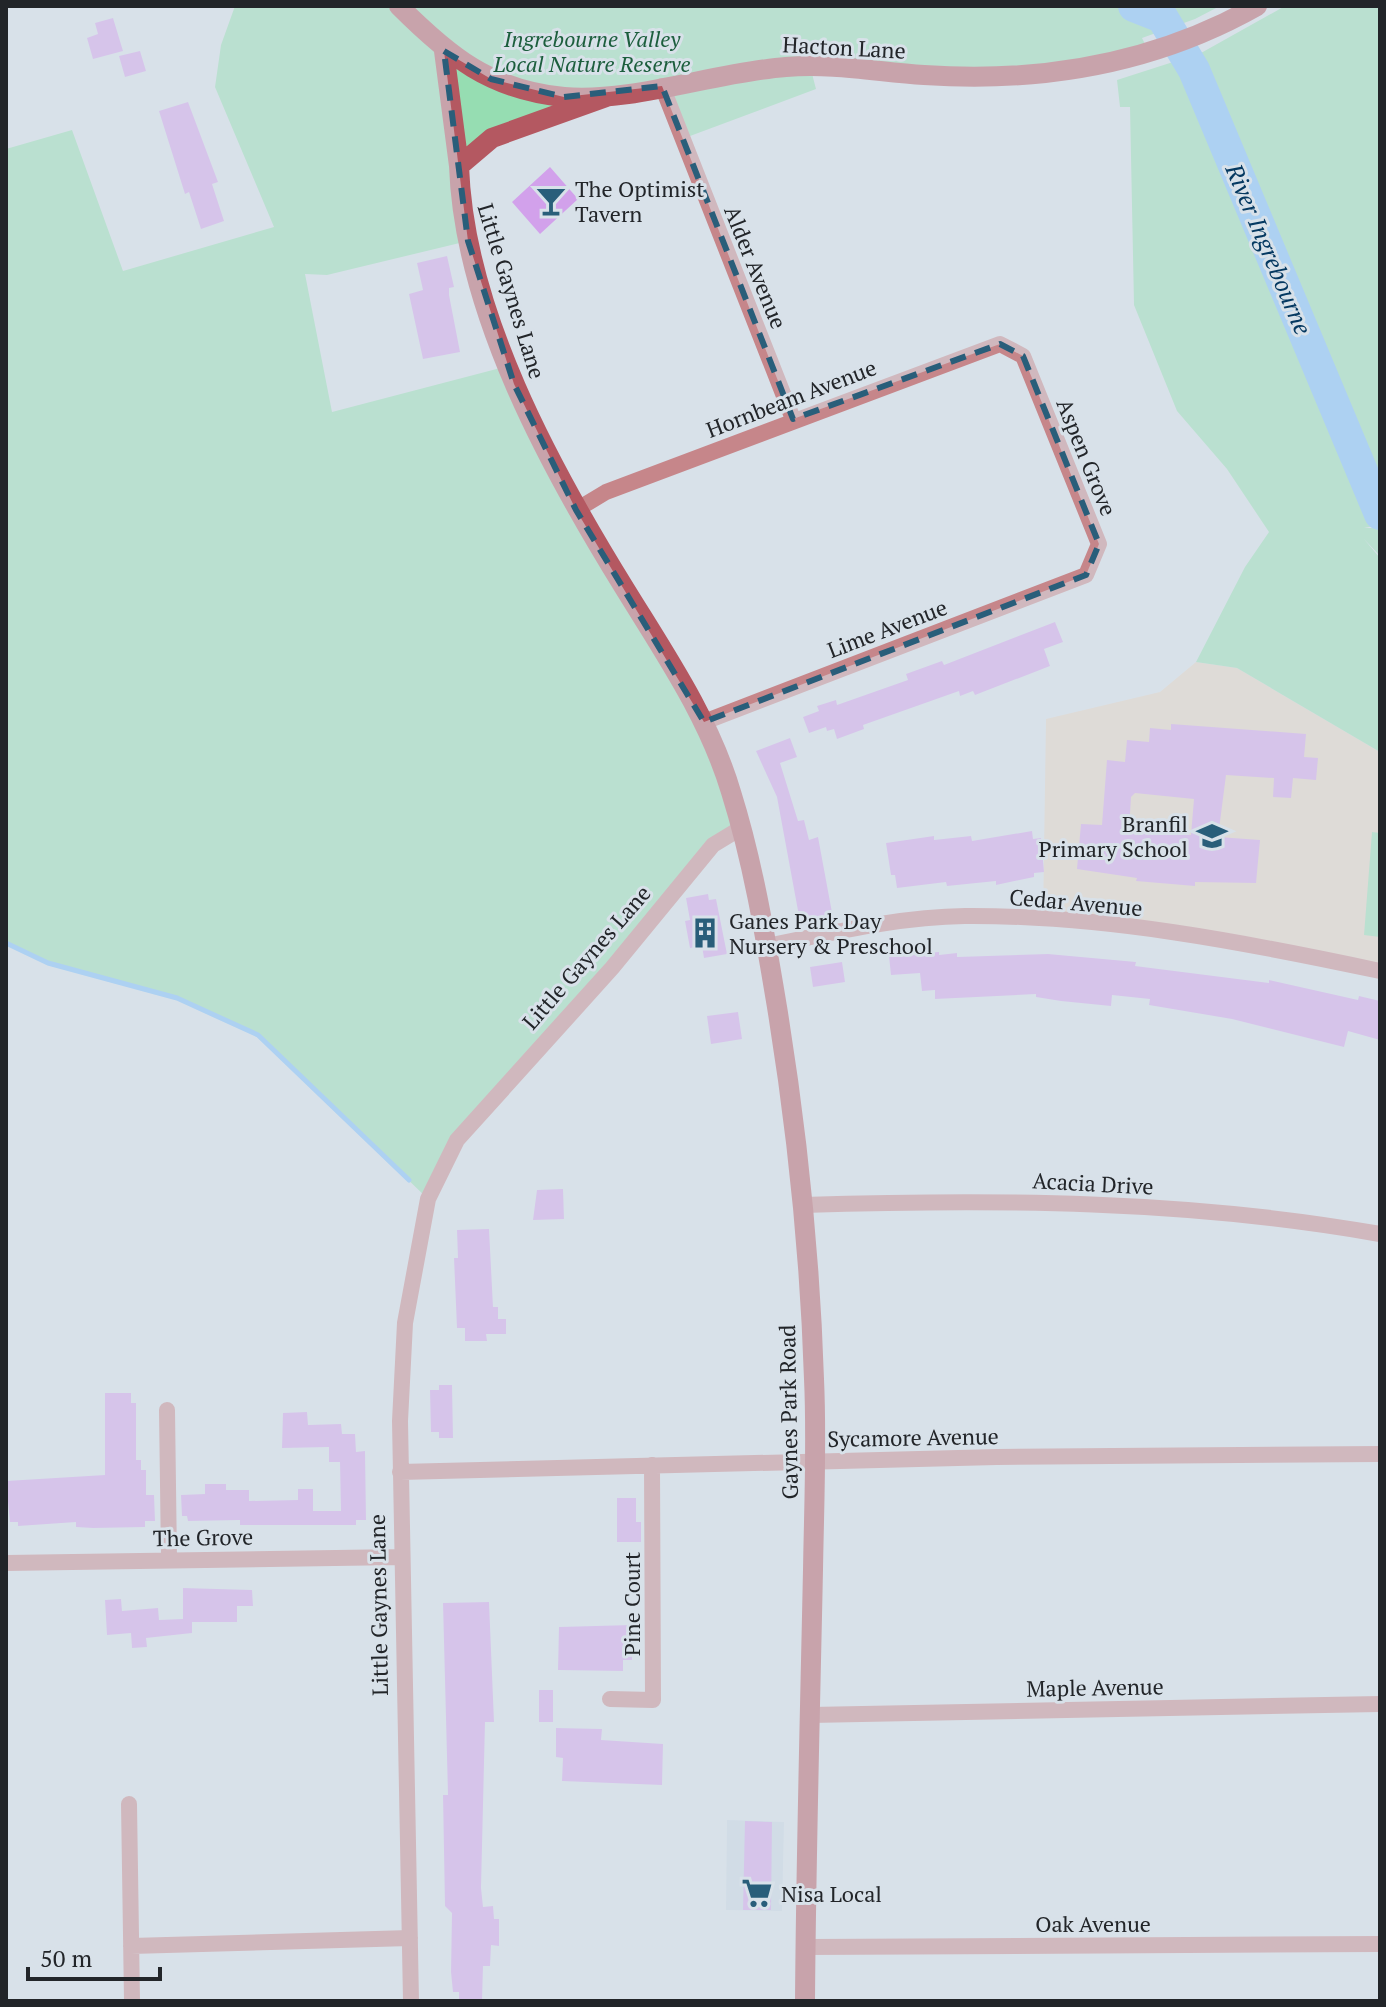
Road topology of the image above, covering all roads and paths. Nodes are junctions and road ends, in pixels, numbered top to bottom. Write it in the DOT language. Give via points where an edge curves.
graph roads {
  1 [pos="399,6"];
  2 [pos="1257,6"];
  3 [pos="444,51"];
  4 [pos="662,86"];
  5 [pos="606,97"];
  6 [pos="459,166"];
  7 [pos="1023,356"];
  8 [pos="793,419"];
  9 [pos="576,510"];
  10 [pos="1086,575"];
  11 [pos="704,722"];
  12 [pos="741,828"];
  13 [pos="767,946"];
  14 [pos="1380,971"];
  15 [pos="803,1205"];
  16 [pos="1380,1234"];
  17 [pos="167,1410"];
  18 [pos="1380,1454"];
  19 [pos="814,1462"];
  20 [pos="652,1465"];
  21 [pos="400,1472"];
  22 [pos="400,1557"];
  23 [pos="169,1559"];
  24 [pos="6,1563"];
  25 [pos="610,1699"];
  26 [pos="1380,1704"];
  27 [pos="810,1715"];
  28 [pos="129,1804"];
  29 [pos="410,1938"];
  30 [pos="1380,1944"];
  31 [pos="131,1946"];
  32 [pos="806,1947"];
  33 [pos="132,2001"];
  34 [pos="411,2001"];
  35 [pos="805,2001"];
  1 -- 3 [label="street, Hacton Lane"];
  2 -- 4 [label="street, Hacton Lane" via="1150,54 1101,67 1015,76 926,76 810,65"];
  3 -- 5 [label="street, Hacton Lane" via="491,79 564,97"];
  3 -- 6 [label="street, Little Gaynes Lane"];
  4 -- 5 [label="street, Hacton Lane"];
  4 -- 8 [label="street, Alder Avenue"];
  5 -- 6 [label="street" via="492,138"];
  6 -- 9 [label="street, Little Gaynes Lane" via="468,241 500,346"];
  7 -- 8 [label="street, Hornbeam Avenue" via="1000,344"];
  7 -- 10 [label="street, Aspen Grove" via="1099,544"];
  8 -- 9 [label="street, Hornbeam Avenue" via="606,492"];
  9 -- 11 [label="street, Little Gaynes Lane"];
  10 -- 11 [label="street, Lime Avenue"];
  11 -- 12 [label="street, Little Gaynes Lane"];
  12 -- 13 [label="street, Gaynes Park Road"];
  12 -- 21 [label="street, Little Gaynes Lane" via="713,845 448,1156 428,1199 405,1323"];
  13 -- 14 [label="street, Cedar Avenue" via="884,922 996,917 1264,946"];
  13 -- 15 [label="street, Gaynes Park Road"];
  15 -- 16 [label="street, Acacia Drive" via="1074,1203 1227,1212"];
  15 -- 19 [label="street, Gaynes Park Road" via="815,1384"];
  17 -- 23 [label="street"];
  18 -- 19 [label="street, Sycamore Avenue"];
  19 -- 20 [label="street, Sycamore Avenue"];
  19 -- 27 [label="street, Gaynes Park Road"];
  20 -- 21 [label="street, Sycamore Avenue"];
  20 -- 25 [label="street, Pine Court" via="653,1700"];
  21 -- 22 [label="street, Little Gaynes Lane"];
  22 -- 23 [label="street, The Grove"];
  22 -- 29 [label="street, Little Gaynes Lane"];
  23 -- 24 [label="street, The Grove"];
  26 -- 27 [label="street, Maple Avenue"];
  27 -- 32 [label="street, Gaynes Park Road"];
  28 -- 31 [label="street"];
  29 -- 31 [label="street"];
  29 -- 34 [label="street, Little Gaynes Lane"];
  30 -- 32 [label="street, Oak Avenue"];
  31 -- 33 [label="street"];
  32 -- 35 [label="street, Gaynes Park Road"];
}
